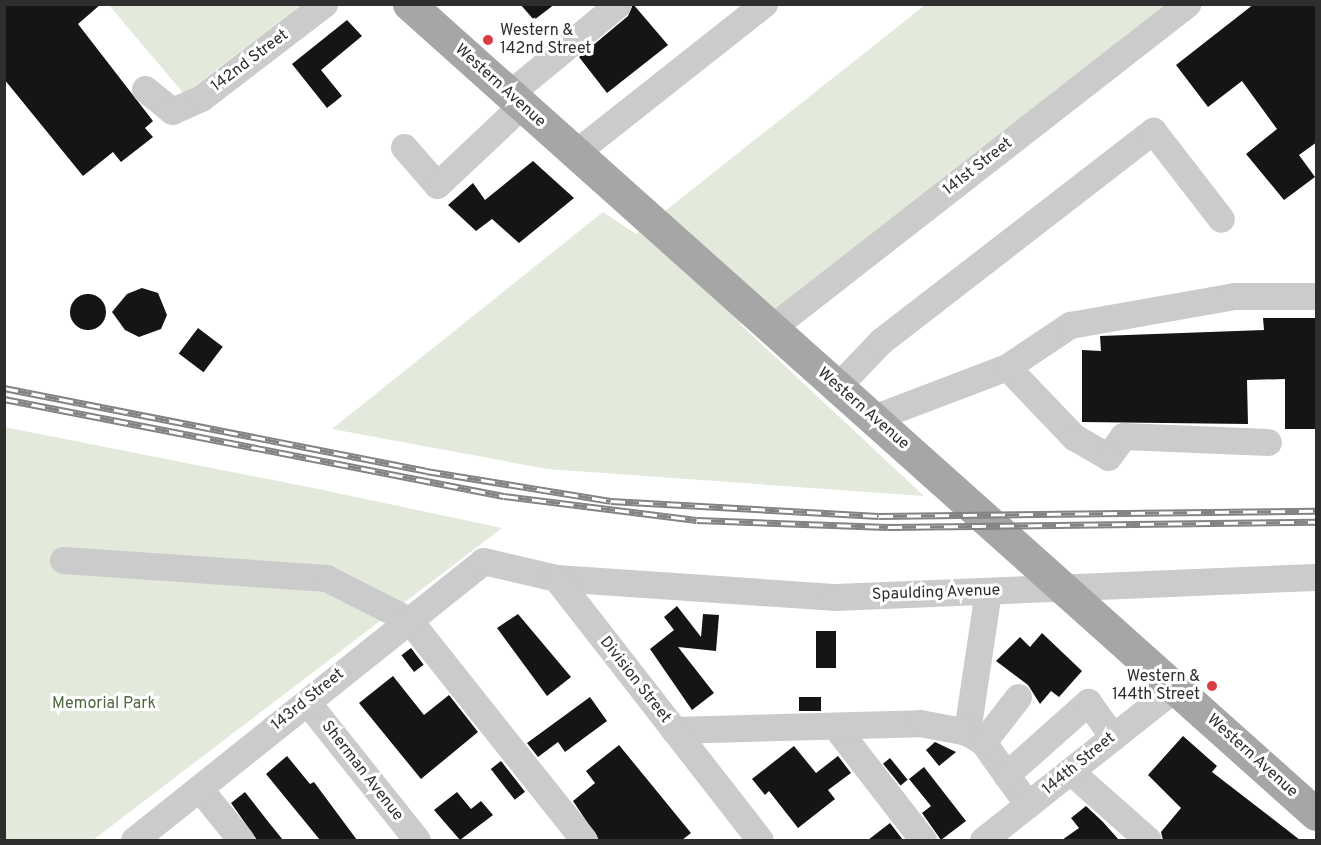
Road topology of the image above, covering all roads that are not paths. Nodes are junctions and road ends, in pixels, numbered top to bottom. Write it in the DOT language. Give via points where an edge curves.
graph roads {
  1 [pos="324,4"];
  2 [pos="409,4"];
  3 [pos="618,4"];
  4 [pos="764,4"];
  5 [pos="1187,4"];
  6 [pos="145,89"];
  7 [pos="516,100"];
  8 [pos="404,147"];
  9 [pos="575,153"];
  10 [pos="1221,219"];
  11 [pos="1317,297"];
  12 [pos="770,329"];
  13 [pos="1007,367"];
  14 [pos="837,387"];
  15 [pos="873,418"];
  16 [pos="1268,442"];
  17 [pos="63,560"];
  18 [pos="1317,577"];
  19 [pos="556,578"];
  20 [pos="1068,590"];
  21 [pos="988,591"];
  22 [pos="409,620"];
  23 [pos="1175,688"];
  24 [pos="1018,697"];
  25 [pos="307,702"];
  26 [pos="835,726"];
  27 [pos="674,730"];
  28 [pos="975,737"];
  29 [pos="1113,737"];
  30 [pos="1070,771"];
  31 [pos="1006,775"];
  32 [pos="199,788"];
  33 [pos="1028,805"];
  34 [pos="1317,814"];
  35 [pos="134,840"];
  36 [pos="241,840"];
  37 [pos="417,840"];
  38 [pos="584,840"];
  39 [pos="760,840"];
  40 [pos="923,840"];
  41 [pos="983,840"];
  42 [pos="1148,840"];
  1 -- 6 [label="street, 142nd Street" via="201,98 172,111"];
  2 -- 7 [label="main road, Western Avenue"];
  3 -- 7 [label="street"];
  4 -- 9 [label="street"];
  5 -- 12 [label="street, 141st Street"];
  7 -- 8 [label="street" via="437,185"];
  7 -- 9 [label="main road, Western Avenue"];
  9 -- 12 [label="main road, Western Avenue"];
  10 -- 14 [label="street" via="1153,131 881,341"];
  11 -- 13 [label="street" via="1234,296 1070,325"];
  12 -- 14 [label="main road, Western Avenue"];
  13 -- 15 [label="street"];
  13 -- 16 [label="street" via="1074,437 1108,457 1123,436"];
  14 -- 15 [label="main road, Western Avenue"];
  15 -- 20 [label="main road, Western Avenue"];
  17 -- 22 [label="street" via="326,578"];
  18 -- 20 [label="street, Spaulding Avenue"];
  19 -- 21 [label="street, Spaulding Avenue" via="836,597"];
  19 -- 22 [label="street, 143rd Street" via="483,561"];
  19 -- 27 [label="street, Division Street"];
  20 -- 21 [label="street, Spaulding Avenue"];
  20 -- 23 [label="main road, Western Avenue"];
  21 -- 28 [label="street"];
  22 -- 25 [label="street, 143rd Street"];
  22 -- 38 [label="street"];
  23 -- 29 [label="street, 144th Street"];
  23 -- 34 [label="main road, Western Avenue"];
  24 -- 28 [label="street"];
  25 -- 32 [label="street, 143rd Street"];
  25 -- 37 [label="street, Sherman Avenue"];
  26 -- 27 [label="street"];
  26 -- 28 [label="street" via="920,723"];
  26 -- 40 [label="street"];
  27 -- 39 [label="street, Division Street"];
  28 -- 31 [label="street"];
  29 -- 30 [label="street, 144th Street"];
  29 -- 31 [label="street" via="1088,702"];
  30 -- 33 [label="street, 144th Street"];
  30 -- 42 [label="street"];
  31 -- 33 [label="street"];
  32 -- 35 [label="street, 143rd Street"];
  32 -- 36 [label="street"];
  33 -- 41 [label="street, 144th Street"];
}
